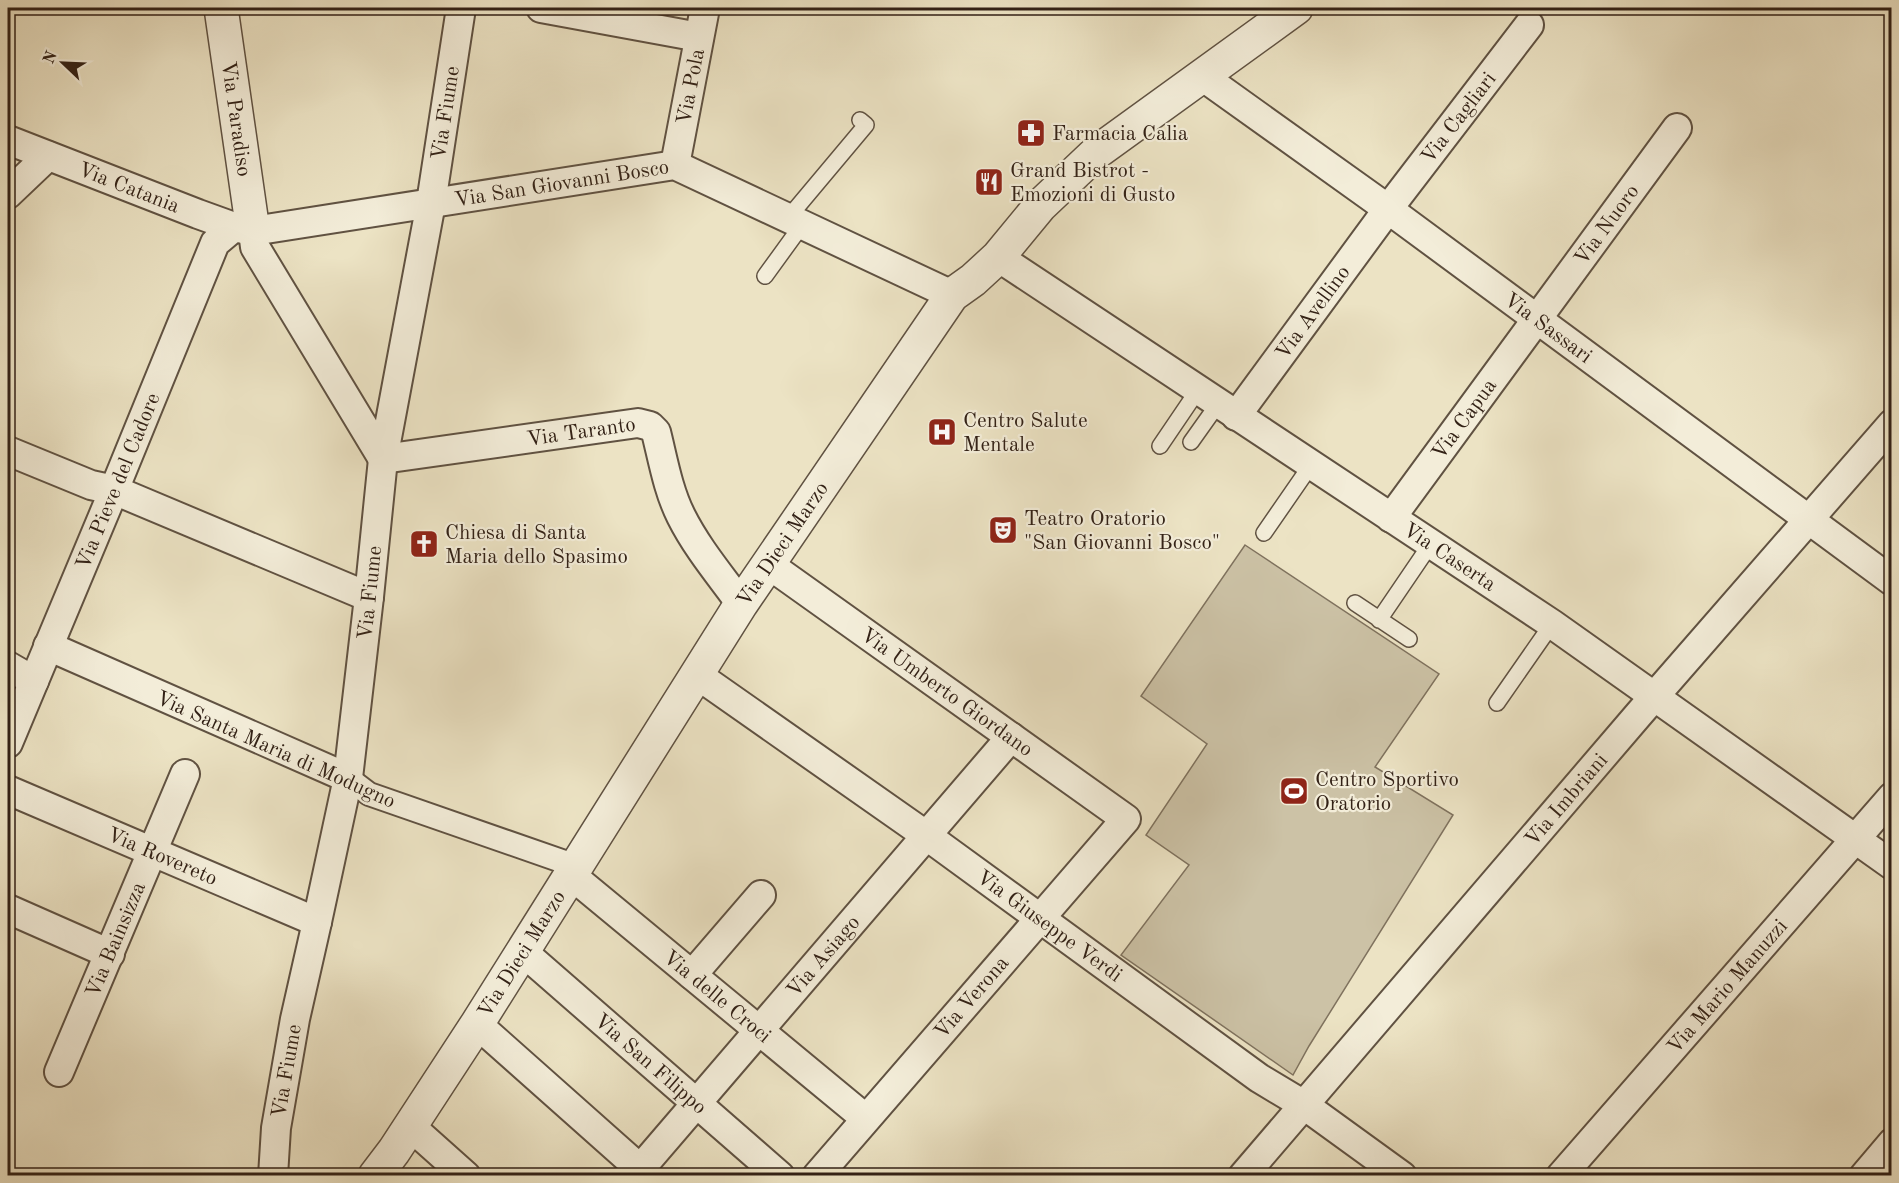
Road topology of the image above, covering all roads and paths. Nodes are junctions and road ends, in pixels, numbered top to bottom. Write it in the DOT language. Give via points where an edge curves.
graph roads {
  1 [pos="221,8"];
  2 [pos="461,8"];
  3 [pos="541,8"];
  4 [pos="705,8"];
  5 [pos="1296,8"];
  6 [pos="1529,25"];
  7 [pos="699,37"];
  8 [pos="1202,76"];
  9 [pos="860,120"];
  10 [pos="1677,128"];
  11 [pos="8,140"];
  12 [pos="48,156"];
  13 [pos="675,165"];
  14 [pos="8,194"];
  15 [pos="431,203"];
  16 [pos="1388,209"];
  17 [pos="795,221"];
  18 [pos="243,229"];
  19 [pos="998,257"];
  20 [pos="765,276"];
  21 [pos="952,295"];
  22 [pos="1536,320"];
  23 [pos="1218,403"];
  24 [pos="1892,424"];
  25 [pos="1191,442"];
  26 [pos="1160,446"];
  27 [pos="8,451"];
  28 [pos="383,459"];
  29 [pos="1311,465"];
  30 [pos="114,490"];
  31 [pos="1391,518"];
  32 [pos="1807,520"];
  33 [pos="1264,532"];
  34 [pos="1430,545"];
  35 [pos="768,564"];
  36 [pos="1892,581"];
  37 [pos="369,597"];
  38 [pos="1355,603"];
  39 [pos="741,604"];
  40 [pos="1379,620"];
  41 [pos="1552,624"];
  42 [pos="1409,639"];
  43 [pos="48,646"];
  44 [pos="8,666"];
  45 [pos="696,674"];
  46 [pos="34,681"];
  47 [pos="1653,698"];
  48 [pos="1497,702"];
  49 [pos="1011,738"];
  50 [pos="8,743"];
  51 [pos="185,774"];
  52 [pos="348,778"];
  53 [pos="8,790"];
  54 [pos="1892,797"];
  55 [pos="1126,819"];
  56 [pos="927,836"];
  57 [pos="1854,839"];
  58 [pos="153,853"];
  59 [pos="1892,866"];
  60 [pos="574,870"];
  61 [pos="761,895"];
  62 [pos="8,909"];
  63 [pos="1040,918"];
  64 [pos="318,922"];
  65 [pos="522,951"];
  66 [pos="110,954"];
  67 [pos="693,975"];
  68 [pos="477,1024"];
  69 [pos="759,1030"];
  70 [pos="59,1072"];
  71 [pos="696,1103"];
  72 [pos="1304,1105"];
  73 [pos="865,1118"];
  74 [pos="410,1126"];
  75 [pos="1892,1143"];
  76 [pos="640,1173"];
  77 [pos="273,1176"];
  78 [pos="375,1176"];
  79 [pos="466,1176"];
  80 [pos="780,1176"];
  81 [pos="817,1176"];
  82 [pos="1243,1176"];
  83 [pos="1402,1176"];
  84 [pos="1562,1176"];
  85 [pos="1864,1176"];
  1 -- 18 [label="street, Via Paradiso"];
  2 -- 15 [label="street, Via Fiume"];
  3 -- 7 [label="street"];
  4 -- 7 [label="street, Via Pola"];
  5 -- 8 [label="street, Via Dieci Marzo"];
  6 -- 16 [label="street, Via Cagliari"];
  7 -- 13 [label="street, Via Pola"];
  8 -- 16 [label="street, Via Sassari"];
  8 -- 19 [label="street, Via Dieci Marzo" via="1096,152 1040,206"];
  9 -- 17 [label="lane" via="866,125"];
  10 -- 22 [label="street, Via Nuoro"];
  11 -- 12 [label="street, Via Catania"];
  12 -- 14 [label="street"];
  12 -- 18 [label="street, Via Catania"];
  13 -- 15 [label="street, Via San Giovanni Bosco"];
  13 -- 17 [label="street, Via San Giovanni Bosco"];
  15 -- 18 [label="street, Via San Giovanni Bosco" via="283,227"];
  15 -- 28 [label="street, Via Fiume"];
  16 -- 22 [label="street, Via Sassari"];
  16 -- 23 [label="street, Via Avellino"];
  17 -- 20 [label="lane"];
  17 -- 21 [label="street, Via San Giovanni Bosco"];
  18 -- 28 [label="street"];
  18 -- 30 [label="street, Via Pieve del Cadore" via="215,243"];
  19 -- 21 [label="street, Via Dieci Marzo"];
  19 -- 23 [label="street, Via Caserta"];
  21 -- 35 [label="street, Via Dieci Marzo"];
  22 -- 31 [label="street, Via Capua"];
  22 -- 32 [label="street, Via Sassari"];
  23 -- 25 [label="lane"];
  23 -- 26 [label="lane"];
  23 -- 29 [label="street, Via Caserta"];
  24 -- 32 [label="street, Via Imbriani"];
  27 -- 30 [label="street" via="91,485"];
  28 -- 37 [label="street, Via Fiume"];
  28 -- 39 [label="street, Via Taranto" via="638,423 650,426 656,432 681,515"];
  29 -- 31 [label="street, Via Caserta"];
  29 -- 33 [label="lane"];
  30 -- 37 [label="street"];
  30 -- 43 [label="street, Via Pieve del Cadore"];
  31 -- 34 [label="street, Via Caserta"];
  32 -- 36 [label="street, Via Sassari"];
  32 -- 47 [label="street, Via Imbriani"];
  34 -- 40 [label="lane"];
  34 -- 41 [label="street, Via Caserta"];
  35 -- 39 [label="street, Via Dieci Marzo"];
  35 -- 49 [label="street, Via Umberto Giordano"];
  37 -- 52 [label="street, Via Fiume"];
  38 -- 40 [label="lane"];
  39 -- 45 [label="street, Via Dieci Marzo"];
  40 -- 42 [label="lane"];
  41 -- 47 [label="street, Via Caserta"];
  41 -- 48 [label="lane"];
  43 -- 46 [label="street, Via Pieve del Cadore"];
  43 -- 52 [label="street, Via Santa Maria di Modugno"];
  44 -- 46 [label="street"];
  45 -- 56 [label="street, Via Giuseppe Verdi"];
  45 -- 60 [label="street, Via Dieci Marzo"];
  46 -- 50 [label="street, Via Pieve del Cadore"];
  47 -- 57 [label="street, Via Caserta"];
  47 -- 72 [label="street, Via Imbriani"];
  49 -- 55 [label="street, Via Umberto Giordano"];
  49 -- 56 [label="street, Via Asiago"];
  51 -- 58 [label="street, Via Bainsizza"];
  52 -- 60 [label="street, Via Santa Maria di Modugno" via="369,794"];
  52 -- 64 [label="street, Via Fiume"];
  53 -- 58 [label="street, Via Rovereto"];
  54 -- 57 [label="street, Via Mario Manuzzi"];
  55 -- 63 [label="street, Via Verona"];
  56 -- 63 [label="street, Via Giuseppe Verdi"];
  56 -- 69 [label="street, Via Asiago"];
  57 -- 59 [label="street, Via Caserta"];
  57 -- 84 [label="street, Via Mario Manuzzi"];
  58 -- 64 [label="street, Via Rovereto"];
  58 -- 66 [label="street, Via Bainsizza"];
  60 -- 65 [label="street, Via Dieci Marzo"];
  60 -- 67 [label="street, Via delle Croci"];
  61 -- 67 [label="street"];
  62 -- 66 [label="street"];
  63 -- 72 [label="street, Via Giuseppe Verdi" via="1259,1078"];
  63 -- 73 [label="street, Via Verona"];
  64 -- 77 [label="street, Via Fiume" via="293,1030 276,1128"];
  65 -- 68 [label="street, Via Dieci Marzo"];
  65 -- 71 [label="street, Via San Filippo"];
  66 -- 70 [label="street, Via Bainsizza"];
  67 -- 69 [label="street, Via delle Croci"];
  68 -- 74 [label="street, Via Dieci Marzo"];
  68 -- 76 [label="street"];
  69 -- 71 [label="street, Via Asiago"];
  69 -- 73 [label="street, Via delle Croci"];
  71 -- 76 [label="street, Via Asiago"];
  71 -- 80 [label="street, Via San Filippo"];
  72 -- 82 [label="street, Via Imbriani"];
  72 -- 83 [label="street, Via Giuseppe Verdi"];
  73 -- 81 [label="street, Via Verona"];
  74 -- 78 [label="street, Via Dieci Marzo"];
  74 -- 79 [label="street"];
  75 -- 85 [label="street"];
}
